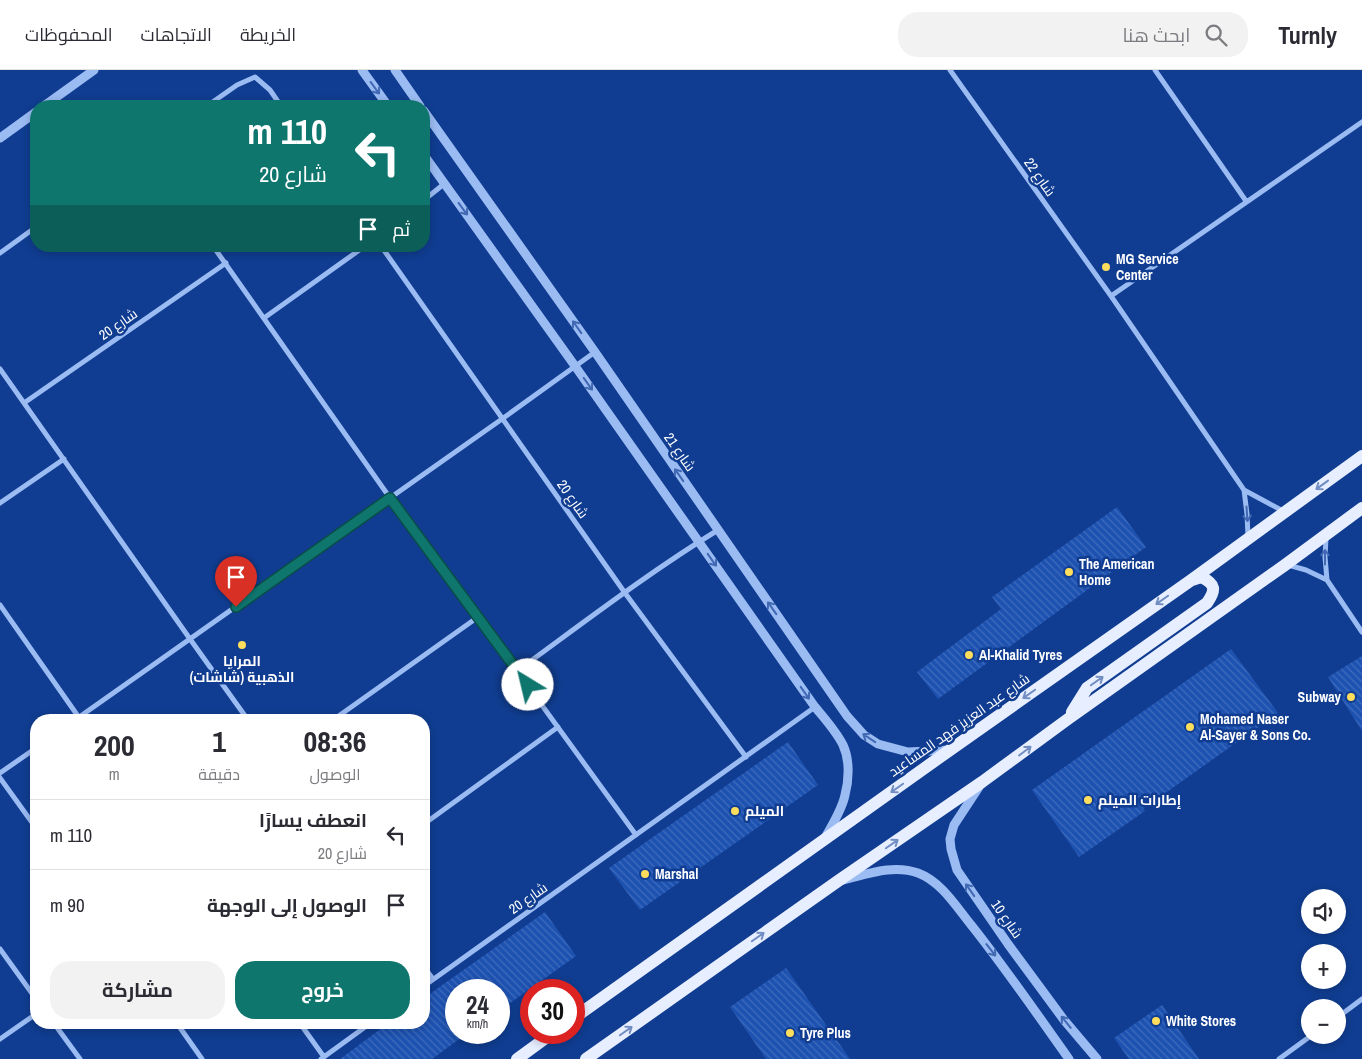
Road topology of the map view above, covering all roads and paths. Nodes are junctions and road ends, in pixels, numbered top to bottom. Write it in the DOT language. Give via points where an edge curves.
graph roads {
  1 [pos="94,70"];
  2 [pos="362,70"];
  3 [pos="395,70"];
  4 [pos="950,70"];
  5 [pos="1155,70"];
  6 [pos="52,100"];
  7 [pos="216,100"];
  8 [pos="277,100"];
  9 [pos="384,100"];
  10 [pos="416,100"];
  11 [pos="30,116"];
  12 [pos="430,119"];
  13 [pos="1362,122"];
  14 [pos="0,138"];
  15 [pos="430,164"];
  16 [pos="444,184"];
  17 [pos="430,195"];
  18 [pos="1246,202"];
  19 [pos="30,231"];
  20 [pos="217,252"];
  21 [pos="357,252"];
  22 [pos="384,252"];
  23 [pos="0,253"];
  24 [pos="226,264"];
  25 [pos="1111,296"];
  26 [pos="264,318"];
  27 [pos="595,352"];
  28 [pos="575,366"];
  29 [pos="0,369"];
  30 [pos="24,403"];
  31 [pos="502,419"];
  32 [pos="1362,456"];
  33 [pos="64,459"];
  34 [pos="1244,490"];
  35 [pos="390,498"];
  36 [pos="0,503"];
  37 [pos="1362,508"];
  38 [pos="1285,512"];
  39 [pos="718,530"];
  40 [pos="1327,534"];
  41 [pos="1248,539"];
  42 [pos="699,542"];
  43 [pos="1284,565"];
  44 [pos="1327,580"];
  45 [pos="1190,581"];
  46 [pos="625,593"];
  47 [pos="0,605"];
  48 [pos="478,617"];
  49 [pos="1362,632"];
  50 [pos="190,639"];
  51 [pos="517,671"];
  52 [pos="815,707"];
  53 [pos="75,714"];
  54 [pos="85,714"];
  55 [pos="244,714"];
  56 [pos="341,714"];
  57 [pos="1068,719"];
  58 [pos="558,727"];
  59 [pos="950,750"];
  60 [pos="30,752"];
  61 [pos="746,757"];
  62 [pos="0,773"];
  63 [pos="0,778"];
  64 [pos="982,782"];
  65 [pos="30,820"];
  66 [pos="430,820"];
  67 [pos="636,835"];
  68 [pos="825,839"];
  69 [pos="838,881"];
  70 [pos="0,949"];
  71 [pos="430,975"];
  72 [pos="433,979"];
  73 [pos="430,981"];
  74 [pos="30,991"];
  75 [pos="1362,999"];
  76 [pos="585,1010"];
  77 [pos="1346,1011"];
  78 [pos="30,1018"];
  79 [pos="58,1029"];
  80 [pos="181,1029"];
  81 [pos="303,1029"];
  82 [pos="362,1029"];
  83 [pos="0,1039"];
  84 [pos="1301,1043"];
  85 [pos="538,1044"];
  86 [pos="322,1058"];
  87 [pos="80,1059"];
  88 [pos="202,1059"];
  89 [pos="517,1059"];
  90 [pos="586,1059"];
  91 [pos="1069,1059"];
  92 [pos="1097,1059"];
  93 [pos="1279,1059"];
  1 -- 6 [label="street"];
  2 -- 9 [label="street, one-way"];
  3 -- 10 [label="street"];
  4 -- 25 [label="street, شارع 22"];
  5 -- 18 [label="street"];
  7 -- 8 [label="street" via="255,77"];
  11 -- 14 [label="street"];
  27 -- 12 [label="street, شارع 21, one-way"];
  13 -- 18 [label="street"];
  15 -- 16 [label="street"];
  16 -- 17 [label="street"];
  16 -- 28 [label="street, one-way"];
  18 -- 25 [label="street"];
  19 -- 23 [label="street"];
  20 -- 24 [label="street"];
  21 -- 26 [label="street"];
  22 -- 31 [label="street, شارع 20"];
  24 -- 26 [label="street"];
  24 -- 30 [label="street, شارع 20"];
  25 -- 34 [label="street, شارع 22"];
  26 -- 35 [label="street"];
  27 -- 28 [label="street"];
  39 -- 27 [label="street, شارع 21, one-way"];
  28 -- 31 [label="street"];
  28 -- 42 [label="street, one-way"];
  29 -- 30 [label="street"];
  30 -- 33 [label="street"];
  31 -- 35 [label="street"];
  31 -- 46 [label="street, شارع 20"];
  32 -- 38 [label="main road, شارع عبد العزيز فهد المساعيد, one-way"];
  33 -- 36 [label="street"];
  33 -- 50 [label="street"];
  34 -- 38 [label="street, شارع 22"];
  34 -- 41 [label="street, شارع 22, one-way"];
  35 -- 48 [label="street"];
  35 -- 50 [label="street"];
  37 -- 40 [label="main road"];
  38 -- 41 [label="main road, شارع عبد العزيز فهد المساعيد"];
  39 -- 42 [label="street"];
  59 -- 39 [label="street, شارع 21, one-way" via="908,752 878,744 864,735 847,716"];
  40 -- 43 [label="main road"];
  44 -- 40 [label="street, one-way"];
  41 -- 45 [label="main road, شارع عبد العزيز فهد المساعيد"];
  42 -- 46 [label="street"];
  42 -- 52 [label="street, one-way"];
  43 -- 44 [label="street" via="1306,570"];
  43 -- 57 [label="main road"];
  44 -- 49 [label="street"];
  57 -- 45 [label="main road, one-way" via="1087,688 1207,603 1213,595 1209,581 1201,577"];
  45 -- 59 [label="main road, شارع عبد العزيز فهد المساعيد, one-way"];
  46 -- 51 [label="street"];
  46 -- 61 [label="street, شارع 20"];
  47 -- 53 [label="street"];
  48 -- 51 [label="street"];
  48 -- 56 [label="street"];
  50 -- 54 [label="street"];
  50 -- 55 [label="street"];
  51 -- 58 [label="street"];
  52 -- 61 [label="street, شارع 20"];
  52 -- 68 [label="street" via="836,733 848,758 845,795"];
  64 -- 57 [label="main road, one-way"];
  58 -- 66 [label="street"];
  58 -- 67 [label="street"];
  59 -- 68 [label="main road, شارع عبد العزيز فهد المساعيد, one-way"];
  60 -- 62 [label="street"];
  61 -- 67 [label="street, شارع 20"];
  63 -- 65 [label="street"];
  69 -- 64 [label="main road, one-way"];
  92 -- 64 [label="street, شارع 10, one-way" via="1064,1020 958,870 950,839 954,825"];
  67 -- 72 [label="street, شارع 20"];
  68 -- 76 [label="main road, شارع عبد العزيز فهد المساعيد"];
  90 -- 69 [label="main road, one-way"];
  69 -- 91 [label="street, one-way" via="895,869 907,870 931,880 994,954"];
  70 -- 74 [label="street"];
  71 -- 72 [label="street"];
  72 -- 73 [label="street, شارع 20"];
  75 -- 77 [label="street"];
  78 -- 83 [label="street"];
  79 -- 87 [label="street"];
  80 -- 88 [label="street"];
  81 -- 86 [label="street"];
  82 -- 86 [label="street"];
  84 -- 93 [label="street"];
  85 -- 89 [label="main road"];
}
